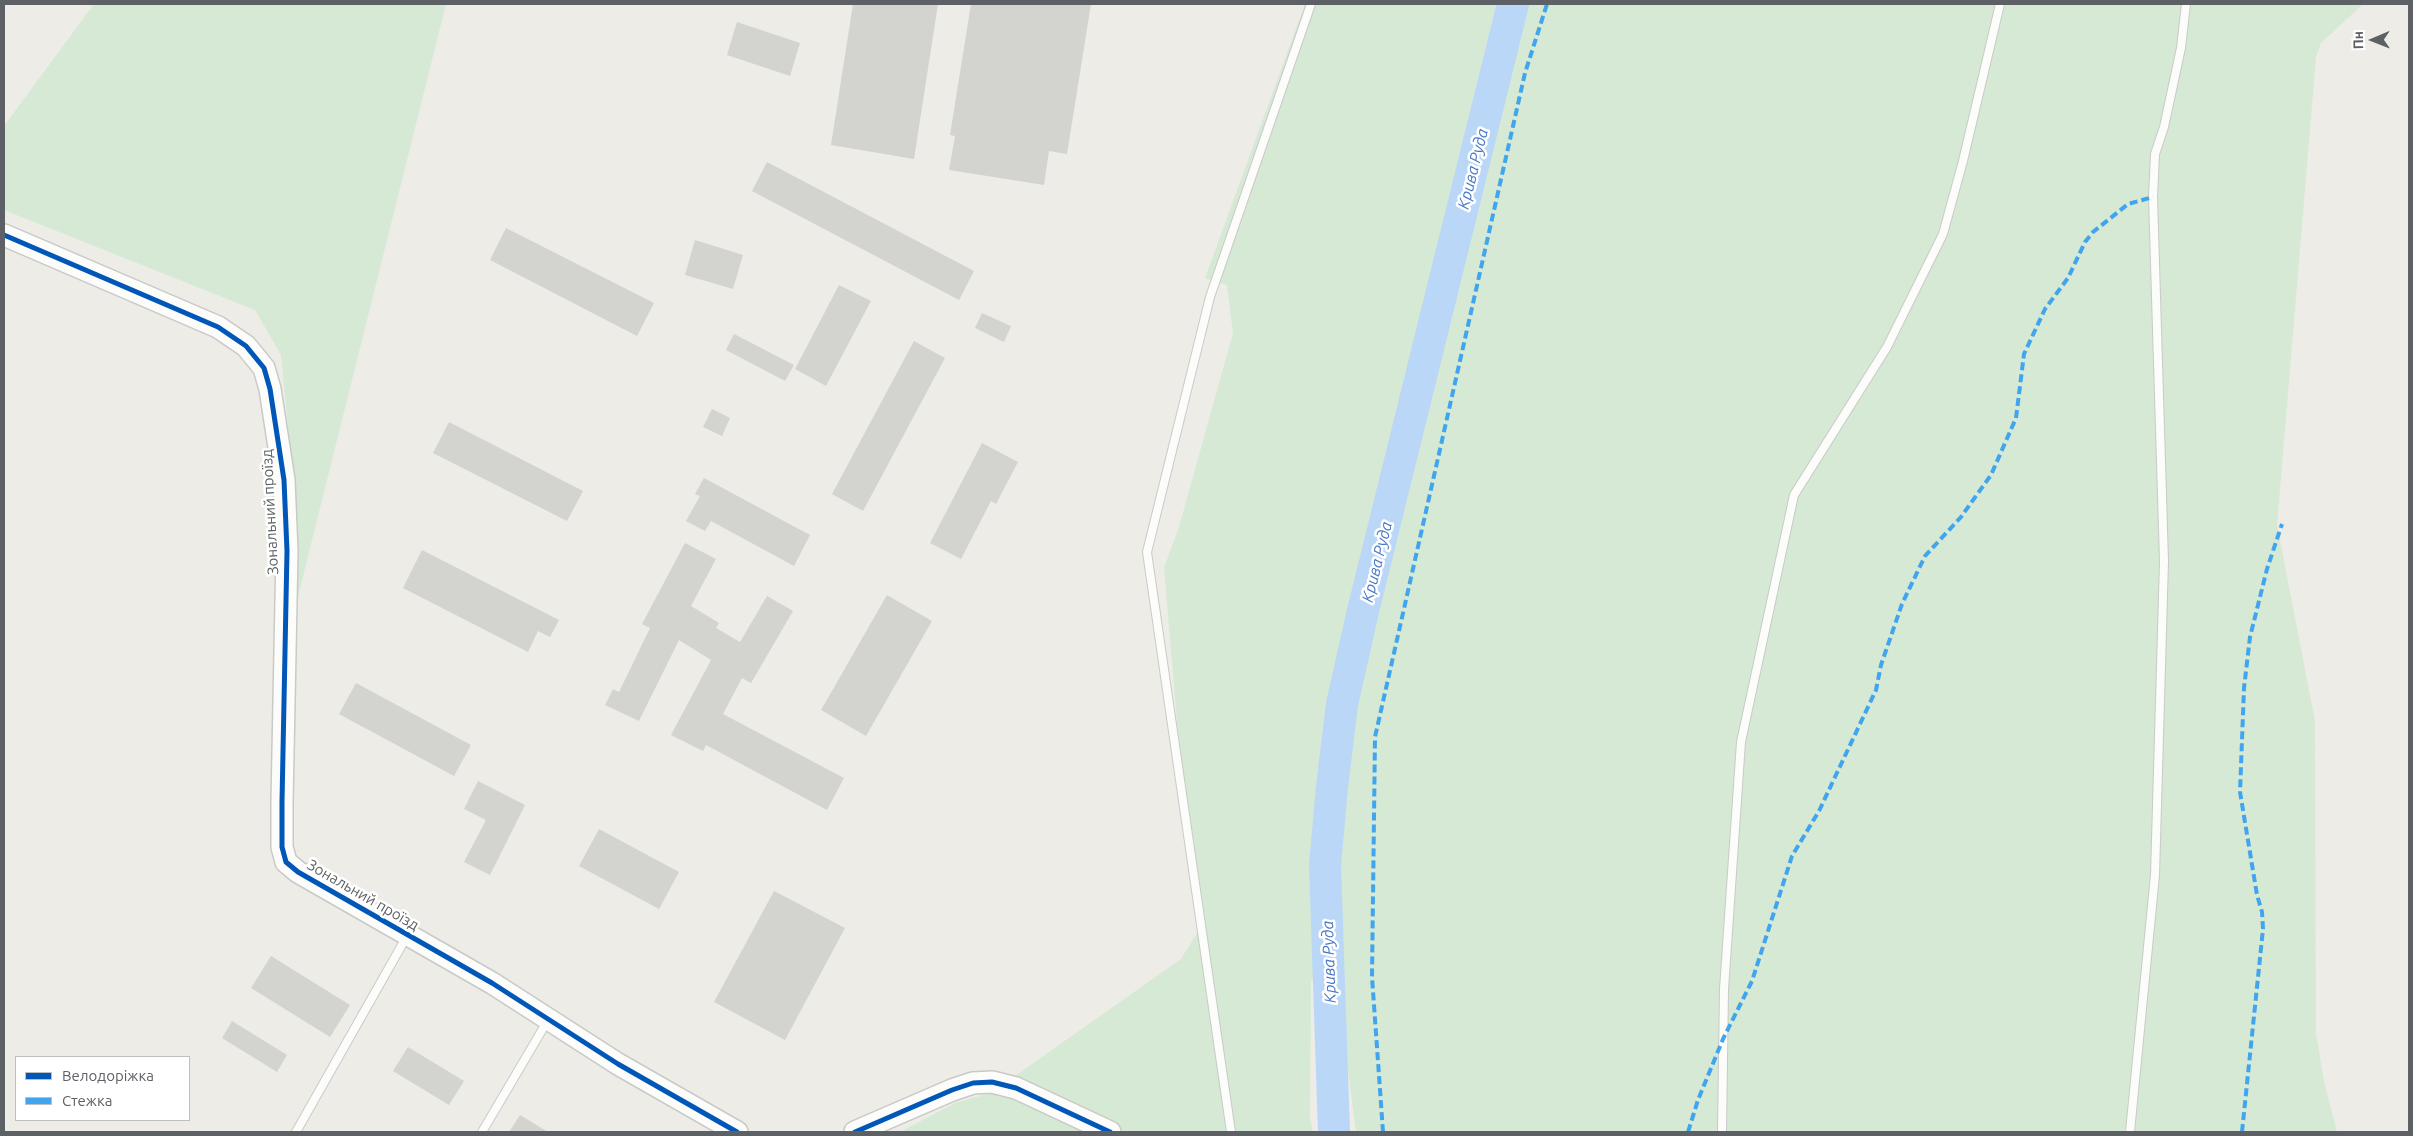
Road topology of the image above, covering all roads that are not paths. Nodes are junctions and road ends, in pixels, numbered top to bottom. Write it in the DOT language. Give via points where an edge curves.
graph roads {
  1 [pos="1311,4"];
  2 [pos="2000,4"];
  3 [pos="2186,4"];
  4 [pos="4,235"];
  5 [pos="408,935"];
  6 [pos="549,1020"];
  7 [pos="296,1132"];
  8 [pos="482,1132"];
  9 [pos="737,1132"];
  10 [pos="856,1132"];
  11 [pos="1110,1132"];
  12 [pos="1231,1132"];
  13 [pos="1722,1132"];
  14 [pos="2130,1132"];
  1 -- 12 [label="lane" via="1210,297 1147,552"];
  2 -- 13 [label="lane" via="1943,234 1887,347 1794,495 1741,742 1724,989"];
  3 -- 14 [label="lane" via="2182,48 2155,162 2153,196 2164,561 2155,875"];
  4 -- 5 [label="street, Зональний проїзд" via="218,327 246,346 264,368 284,480 288,551 282,846 286,862"];
  5 -- 6 [label="street, Зональний проїзд"];
  5 -- 7 [label="lane"];
  6 -- 8 [label="lane"];
  6 -- 9 [label="street, Зональний проїзд"];
  10 -- 11 [label="street" via="952,1090 992,1082 1016,1088"];
}
